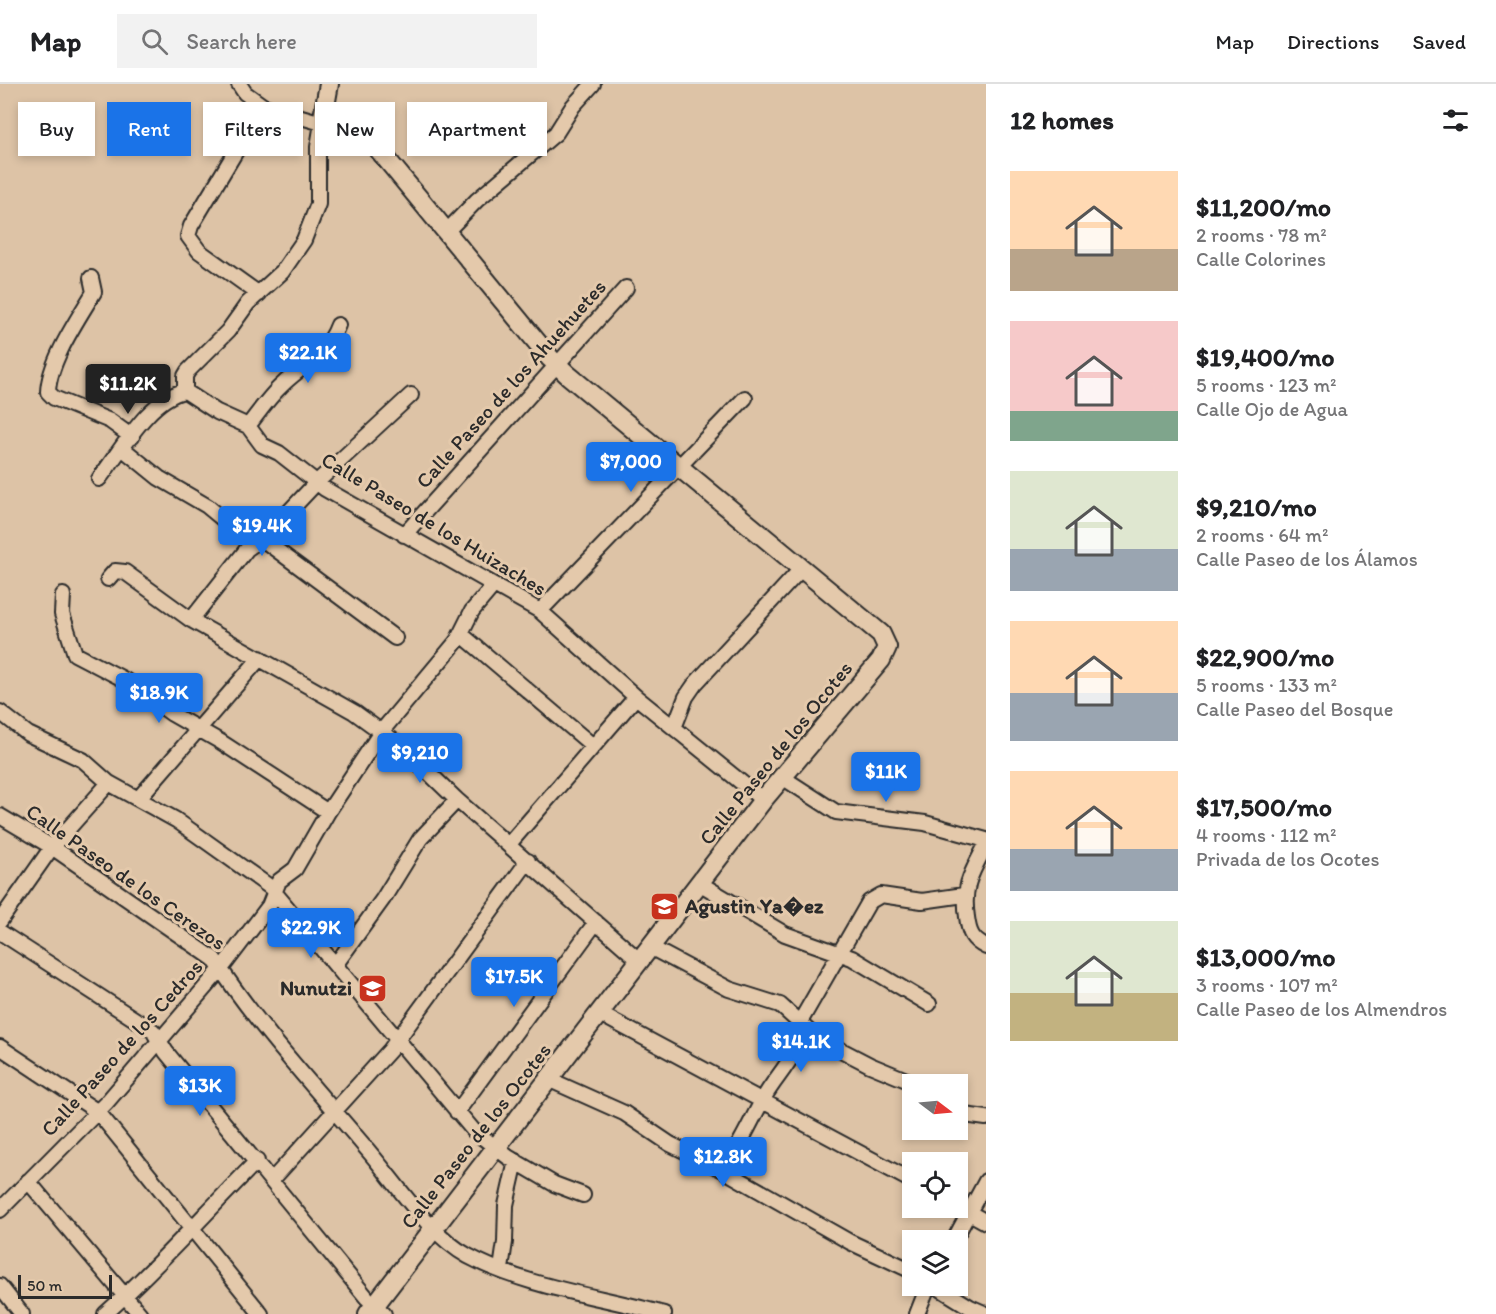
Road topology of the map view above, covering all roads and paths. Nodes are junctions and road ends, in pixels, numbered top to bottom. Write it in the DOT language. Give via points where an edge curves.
graph roads {
  1 [pos="238,84"];
  2 [pos="329,84"];
  3 [pos="592,84"];
  4 [pos="257,102"];
  5 [pos="326,102"];
  6 [pos="233,156"];
  7 [pos="318,156"];
  8 [pos="384,156"];
  9 [pos="447,231"];
  10 [pos="91,278"];
  11 [pos="626,288"];
  12 [pos="259,294"];
  13 [pos="338,326"];
  14 [pos="557,365"];
  15 [pos="185,391"];
  16 [pos="411,395"];
  17 [pos="745,398"];
  18 [pos="248,426"];
  19 [pos="132,437"];
  20 [pos="122,448"];
  21 [pos="678,466"];
  22 [pos="99,479"];
  23 [pos="317,482"];
  24 [pos="404,536"];
  25 [pos="257,542"];
  26 [pos="802,568"];
  27 [pos="108,579"];
  28 [pos="494,585"];
  29 [pos="63,595"];
  30 [pos="540,611"];
  31 [pos="191,620"];
  32 [pos="460,634"];
  33 [pos="395,638"];
  34 [pos="260,658"];
  35 [pos="636,697"];
  36 [pos="0,712"];
  37 [pos="674,728"];
  38 [pos="196,729"];
  39 [pos="381,732"];
  40 [pos="593,746"];
  41 [pos="782,777"];
  42 [pos="109,783"];
  43 [pos="138,799"];
  44 [pos="457,800"];
  45 [pos="763,800"];
  46 [pos="328,812"];
  47 [pos="0,816"];
  48 [pos="986,840"];
  49 [pos="509,844"];
  50 [pos="986,845"];
  51 [pos="52,847"];
  52 [pos="528,861"];
  53 [pos="699,883"];
  54 [pos="275,891"];
  55 [pos="964,895"];
  56 [pos="0,921"];
  57 [pos="596,922"];
  58 [pos="0,932"];
  59 [pos="986,947"];
  60 [pos="840,953"];
  61 [pos="645,954"];
  62 [pos="336,964"];
  63 [pos="221,969"];
  64 [pos="929,1004"];
  65 [pos="600,1014"];
  66 [pos="800,1022"];
  67 [pos="396,1040"];
  68 [pos="160,1042"];
  69 [pos="0,1047"];
  70 [pos="902,1078"];
  71 [pos="548,1079"];
  72 [pos="762,1100"];
  73 [pos="336,1111"];
  74 [pos="98,1112"];
  75 [pos="457,1112"];
  76 [pos="968,1116"];
  77 [pos="986,1118"];
  78 [pos="494,1148"];
  79 [pos="258,1161"];
  80 [pos="516,1161"];
  81 [pos="723,1170"];
  82 [pos="902,1176"];
  83 [pos="272,1180"];
  84 [pos="28,1181"];
  85 [pos="986,1181"];
  86 [pos="583,1195"];
  87 [pos="968,1203"];
  88 [pos="0,1210"];
  89 [pos="968,1212"];
  90 [pos="986,1222"];
  91 [pos="191,1226"];
  92 [pos="433,1226"];
  93 [pos="902,1266"];
  94 [pos="501,1269"];
  95 [pos="0,1288"];
  96 [pos="125,1296"];
  97 [pos="924,1296"];
  98 [pos="952,1296"];
  99 [pos="376,1311"];
  100 [pos="22,1314"];
  101 [pos="105,1314"];
  102 [pos="140,1314"];
  103 [pos="261,1314"];
  104 [pos="664,1314"];
  105 [pos="917,1314"];
  106 [pos="986,1314"];
  1 -- 4 [label="street"];
  2 -- 5 [label="street"];
  3 -- 9 [label="street" via="552,138 477,200"];
  6 -- 12 [label="street" via="188,236 199,251"];
  7 -- 12 [label="street" via="318,204 312,222 282,272"];
  8 -- 9 [label="street"];
  9 -- 14 [label="street"];
  10 -- 19 [label="street" via="94,292 56,362 49,394 110,421"];
  11 -- 14 [label="street, Calle Paseo de los Ahuehuetes"];
  12 -- 15 [label="street" via="188,371"];
  13 -- 18 [label="street" via="317,357 276,391"];
  14 -- 21 [label="street"];
  14 -- 24 [label="street, Calle Paseo de los Ahuehuetes"];
  15 -- 18 [label="street, Calle Paseo de los Huizaches"];
  15 -- 19 [label="street" via="161,400"];
  16 -- 23 [label="street"];
  17 -- 21 [label="street"];
  18 -- 23 [label="street, Calle Paseo de los Huizaches" via="262,445"];
  19 -- 20 [label="street"];
  20 -- 22 [label="street"];
  20 -- 25 [label="street" via="165,483 207,506"];
  21 -- 26 [label="street"];
  21 -- 30 [label="street"];
  23 -- 24 [label="street, Calle Paseo de los Huizaches"];
  23 -- 25 [label="street"];
  24 -- 28 [label="street, Calle Paseo de los Huizaches"];
  25 -- 31 [label="street"];
  25 -- 33 [label="street"];
  26 -- 37 [label="street" via="695,684"];
  26 -- 41 [label="street, Calle Paseo de los Ocotes" via="881,634 887,647 881,660"];
  27 -- 31 [label="street" via="115,571 122,571"];
  28 -- 30 [label="street, Calle Paseo de los Huizaches"];
  28 -- 32 [label="street, Calle Paseo de los Cedros" via="472,611"];
  29 -- 38 [label="street" via="62,614 75,654 118,676"];
  30 -- 35 [label="street, Calle Paseo de los Huizaches"];
  31 -- 34 [label="street"];
  32 -- 39 [label="street, Calle Paseo de los Cedros"];
  32 -- 40 [label="street"];
  34 -- 38 [label="street"];
  34 -- 39 [label="street" via="338,701"];
  35 -- 37 [label="street, Calle Paseo de los Huizaches"];
  35 -- 40 [label="street"];
  36 -- 42 [label="street" via="28,734 83,760"];
  37 -- 45 [label="street, Calle Paseo de los Huizaches"];
  38 -- 43 [label="street"];
  38 -- 46 [label="street"];
  39 -- 44 [label="street" via="430,771"];
  39 -- 46 [label="street, Calle Paseo de los Cedros"];
  40 -- 49 [label="street"];
  41 -- 45 [label="street, Calle Paseo de los Ocotes"];
  41 -- 48 [label="street" via="836,812 925,823"];
  42 -- 43 [label="street"];
  42 -- 51 [label="street"];
  43 -- 54 [label="street" via="207,840"];
  44 -- 49 [label="street"];
  44 -- 62 [label="street" via="420,839"];
  45 -- 53 [label="street, Calle Paseo de los Ocotes"];
  46 -- 54 [label="street, Calle Paseo de los Cedros" via="295,869 279,881"];
  47 -- 51 [label="street, Calle Paseo de los Cerezos"];
  49 -- 52 [label="street"];
  50 -- 55 [label="street"];
  51 -- 56 [label="street"];
  51 -- 63 [label="street, Calle Paseo de los Cerezos" via="211,957"];
  52 -- 57 [label="street"];
  52 -- 67 [label="street"];
  53 -- 60 [label="street" via="784,934"];
  53 -- 61 [label="street, Calle Paseo de los Ocotes"];
  54 -- 62 [label="street"];
  54 -- 63 [label="street, Calle Paseo de los Cedros" via="269,906"];
  55 -- 59 [label="street" via="972,937"];
  55 -- 60 [label="street" via="922,902 881,896 869,902"];
  57 -- 61 [label="street"];
  57 -- 75 [label="street"];
  58 -- 68 [label="street" via="148,1028"];
  60 -- 64 [label="street"];
  60 -- 66 [label="street"];
  61 -- 65 [label="street, Calle Paseo de los Ocotes"];
  61 -- 66 [label="street" via="729,989 780,1005"];
  62 -- 67 [label="street"];
  63 -- 68 [label="street, Calle Paseo de los Cedros"];
  63 -- 73 [label="street, Calle Paseo de los Cerezos"];
  65 -- 71 [label="street, Calle Paseo de los Ocotes"];
  65 -- 72 [label="street"];
  66 -- 70 [label="street" via="824,1041"];
  66 -- 72 [label="street" via="798,1048"];
  67 -- 73 [label="street"];
  67 -- 75 [label="street"];
  68 -- 74 [label="street, Calle Paseo de los Cedros"];
  68 -- 79 [label="street"];
  69 -- 74 [label="street"];
  71 -- 78 [label="street, Calle Paseo de los Ocotes"];
  71 -- 81 [label="street" via="624,1113 670,1144"];
  72 -- 81 [label="street" via="742,1144"];
  72 -- 82 [label="street"];
  73 -- 83 [label="street"];
  73 -- 92 [label="street, Calle Paseo de los Cerezos"];
  74 -- 84 [label="street, Calle Paseo de los Cedros"];
  74 -- 91 [label="street"];
  75 -- 78 [label="street"];
  76 -- 77 [label="street"];
  78 -- 80 [label="street"];
  78 -- 92 [label="street, Calle Paseo de los Ocotes"];
  79 -- 83 [label="street"];
  79 -- 91 [label="street"];
  80 -- 86 [label="street" via="554,1184"];
  80 -- 94 [label="street" via="506,1205"];
  81 -- 93 [label="street" via="850,1242"];
  83 -- 99 [label="street"];
  84 -- 88 [label="street, Calle Paseo de los Cedros"];
  84 -- 96 [label="street"];
  85 -- 87 [label="street"];
  89 -- 90 [label="street"];
  91 -- 96 [label="street"];
  91 -- 103 [label="street"];
  92 -- 94 [label="street, Calle Paseo de los Cerezos" via="467,1255"];
  92 -- 99 [label="street, Calle Paseo de los Ocotes"];
  94 -- 104 [label="street, Calle Paseo de los Cerezos"];
  95 -- 100 [label="street"];
  96 -- 101 [label="street"];
  96 -- 102 [label="street"];
  97 -- 105 [label="street"];
  98 -- 106 [label="street"];
}
